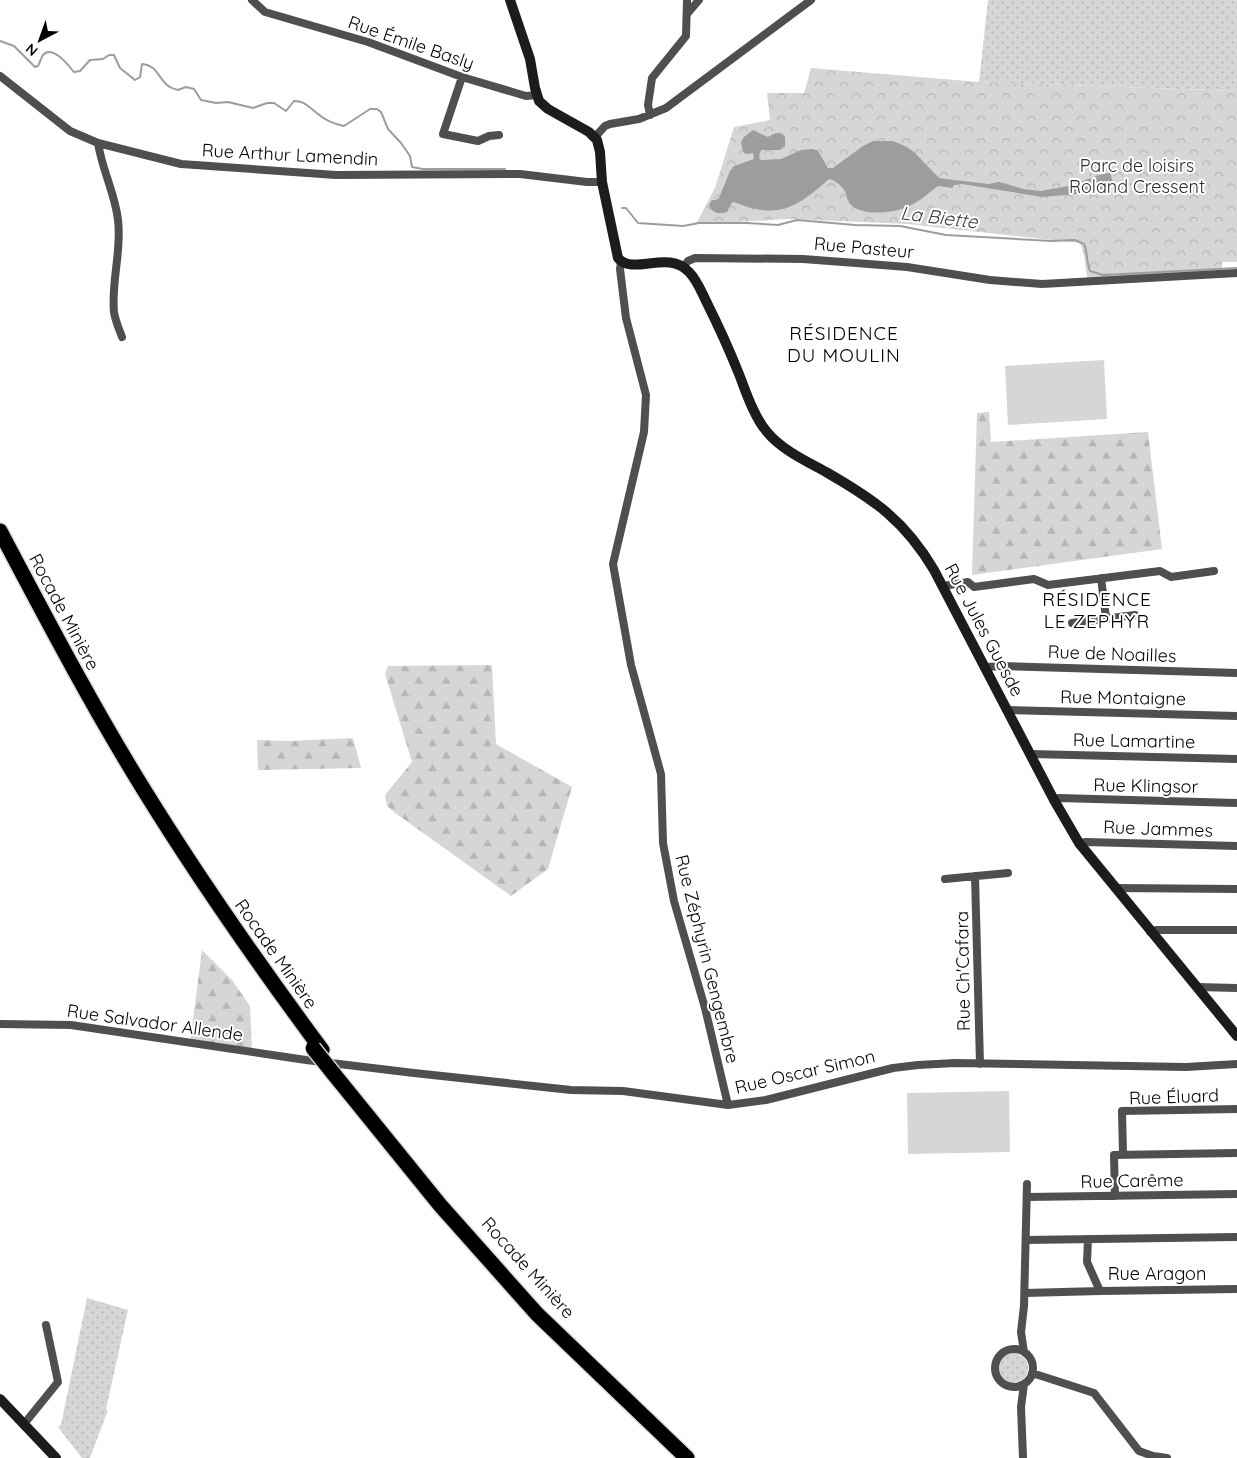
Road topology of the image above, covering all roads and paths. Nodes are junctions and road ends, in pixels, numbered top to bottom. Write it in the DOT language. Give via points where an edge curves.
graph roads {
  1 [pos="252,0"];
  2 [pos="510,0"];
  3 [pos="687,0"];
  4 [pos="699,0"];
  5 [pos="811,0"];
  6 [pos="687,14"];
  7 [pos="462,77"];
  8 [pos="2,78"];
  9 [pos="0,87"];
  10 [pos="537,95"];
  11 [pos="650,115"];
  12 [pos="499,135"];
  13 [pos="595,137"];
  14 [pos="98,143"];
  15 [pos="602,182"];
  16 [pos="622,262"];
  17 [pos="683,267"];
  18 [pos="1237,273"];
  19 [pos="122,337"];
  20 [pos="0,531"];
  21 [pos="0,545"];
  22 [pos="1214,571"];
  23 [pos="1101,578"];
  24 [pos="942,586"];
  25 [pos="1135,615"];
  26 [pos="1106,618"];
  27 [pos="1072,623"];
  28 [pos="986,668"];
  29 [pos="1237,673"];
  30 [pos="1008,710"];
  31 [pos="1237,716"];
  32 [pos="1031,754"];
  33 [pos="1237,759"];
  34 [pos="1054,800"];
  35 [pos="1237,803"];
  36 [pos="1079,843"];
  37 [pos="1237,846"];
  38 [pos="1008,873"];
  39 [pos="975,876"];
  40 [pos="945,879"];
  41 [pos="1115,888"];
  42 [pos="1237,890"];
  43 [pos="1237,930"];
  44 [pos="1150,932"];
  45 [pos="1197,988"];
  46 [pos="1237,988"];
  47 [pos="0,1024"];
  48 [pos="1237,1036"];
  49 [pos="314,1052"];
  50 [pos="980,1064"];
  51 [pos="1237,1064"];
  52 [pos="341,1070"];
  53 [pos="728,1105"];
  54 [pos="1237,1110"];
  55 [pos="1237,1153"];
  56 [pos="1123,1154"];
  57 [pos="1027,1184"];
  58 [pos="1237,1194"];
  59 [pos="1115,1196"];
  60 [pos="1027,1198"];
  61 [pos="1237,1237"];
  62 [pos="1088,1239"];
  63 [pos="1026,1240"];
  64 [pos="1237,1289"];
  65 [pos="1100,1291"];
  66 [pos="1025,1293"];
  67 [pos="46,1325"];
  68 [pos="1021,1332"];
  69 [pos="1010,1350"];
  70 [pos="1024,1352"];
  71 [pos="1032,1373"];
  72 [pos="1024,1384"];
  73 [pos="1010,1386"];
  74 [pos="0,1399"];
  75 [pos="1021,1407"];
  76 [pos="24,1424"];
  77 [pos="681,1453"];
  78 [pos="56,1458"];
  79 [pos="1023,1458"];
  80 [pos="1167,1458"];
  1 -- 7 [label="street, Rue Émile Basly" via="265,12 368,42"];
  2 -- 10 [label="main road" via="530,59"];
  3 -- 6 [label="street"];
  4 -- 6 [label="street"];
  5 -- 11 [label="street" via="666,108"];
  6 -- 11 [label="street" via="686,36 652,78 648,105"];
  7 -- 10 [label="street, Rue Émile Basly" via="526,96"];
  7 -- 12 [label="street" via="443,134 478,141"];
  8 -- 9 [label="street"];
  8 -- 14 [label="street, Rue Arthur Lamendin" via="70,131"];
  10 -- 13 [label="main road" via="543,106"];
  11 -- 13 [label="street" via="605,126"];
  13 -- 15 [label="main road" via="600,152"];
  14 -- 15 [label="street, Rue Arthur Lamendin" via="181,164 336,175 520,174"];
  14 -- 19 [label="street" via="115,198 118,220 120,238 114,312"];
  15 -- 16 [label="main road" via="618,258"];
  16 -- 17 [label="main road" via="670,262"];
  16 -- 53 [label="street, Rue Zéphyrin Gengembre" via="626,318 646,395 644,432 613,564 631,665 661,774 662,843 674,901 705,1008"];
  17 -- 18 [label="street, Rue Pasteur" via="695,258 803,259 906,267 1042,284"];
  17 -- 24 [label="main road, Rue Jules Guesde" via="697,283 713,314 750,402 766,431 790,452 866,496 891,515 916,541"];
  20 -- 49 [label="highway, Rocade Minière" via="70,664 143,788"];
  21 -- 49 [label="highway, Rocade Minière" via="76,688 162,830 227,930"];
  22 -- 23 [label="street" via="1171,577 1160,571"];
  23 -- 24 [label="street" via="1048,585 1034,579"];
  23 -- 26 [label="street"];
  24 -- 28 [label="main road, Rue Jules Guesde"];
  25 -- 26 [label="street"];
  26 -- 27 [label="street"];
  28 -- 29 [label="street, Rue de Noailles"];
  28 -- 30 [label="main road, Rue Jules Guesde"];
  30 -- 31 [label="street, Rue Montaigne"];
  30 -- 32 [label="main road, Rue Jules Guesde"];
  32 -- 33 [label="street, Rue Lamartine"];
  32 -- 34 [label="main road, Rue Jules Guesde"];
  34 -- 35 [label="street, Rue Klingsor"];
  34 -- 36 [label="main road, Rue Jules Guesde"];
  36 -- 37 [label="street, Rue Jammes"];
  36 -- 41 [label="main road, Rue Jules Guesde"];
  38 -- 39 [label="street"];
  39 -- 40 [label="street"];
  39 -- 50 [label="street, Rue Ch'Cafara"];
  41 -- 42 [label="street"];
  41 -- 44 [label="main road, Rue Jules Guesde"];
  43 -- 44 [label="street"];
  44 -- 45 [label="main road, Rue Jules Guesde"];
  45 -- 46 [label="street"];
  45 -- 48 [label="main road, Rue Jules Guesde"];
  47 -- 49 [label="street, Rue Salvador Allende" via="86,1026"];
  49 -- 52 [label="highway, Rocade Minière"];
  50 -- 51 [label="street, Rue Oscar Simon" via="1186,1067"];
  50 -- 53 [label="street, Rue Oscar Simon" via="893,1068 766,1100"];
  52 -- 53 [label="street, Rue Oscar Simon" via="561,1089 623,1091"];
  52 -- 77 [label="highway, Rocade Minière" via="412,1164 478,1241 582,1357"];
  54 -- 56 [label="street, Rue Éluard" via="1122,1111"];
  55 -- 56 [label="street"];
  56 -- 59 [label="street" via="1114,1155"];
  57 -- 60 [label="street"];
  58 -- 59 [label="street, Rue Carême"];
  59 -- 60 [label="street, Rue Carême"];
  60 -- 63 [label="street"];
  61 -- 62 [label="street"];
  62 -- 63 [label="street"];
  62 -- 65 [label="street, Rue Aragon" via="1087,1262"];
  63 -- 66 [label="street"];
  64 -- 65 [label="street, Rue Aragon"];
  65 -- 66 [label="street"];
  66 -- 68 [label="street"];
  67 -- 76 [label="street" via="58,1382"];
  68 -- 69 [label="street"];
  68 -- 70 [label="street"];
  69 -- 70 [label="street"];
  69 -- 73 [label="street" via="1000,1355 995,1370 1000,1380"];
  70 -- 71 [label="street" via="1032,1361"];
  71 -- 72 [label="street"];
  71 -- 80 [label="street" via="1094,1393 1139,1451"];
  72 -- 73 [label="street"];
  72 -- 75 [label="street"];
  73 -- 75 [label="street"];
  74 -- 76 [label="main road"];
  75 -- 79 [label="street"];
  76 -- 78 [label="main road"];
}
